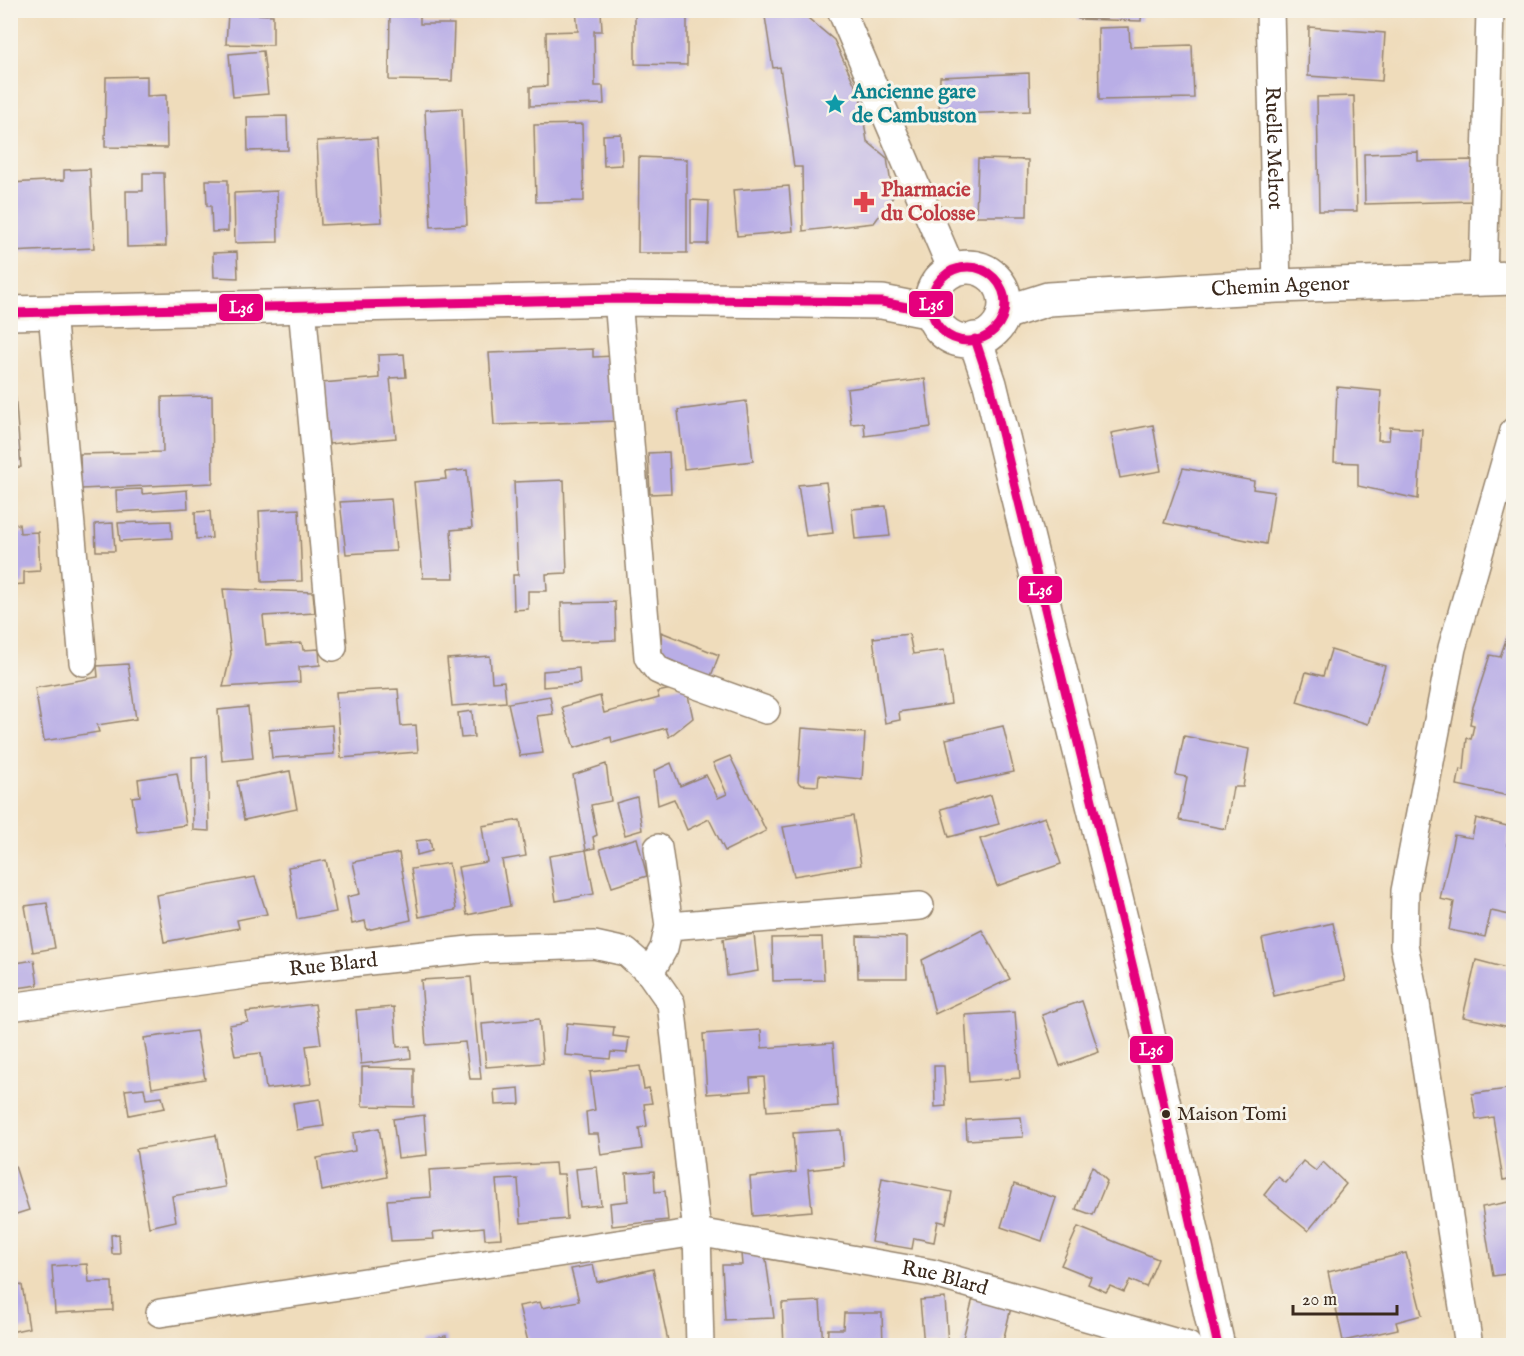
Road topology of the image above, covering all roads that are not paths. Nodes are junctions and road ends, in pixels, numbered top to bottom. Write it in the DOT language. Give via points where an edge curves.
graph roads {
  1 [pos="841,10"];
  2 [pos="1270,10"];
  3 [pos="1490,10"];
  4 [pos="1498,279"];
  5 [pos="1277,286"];
  6 [pos="939,290"];
  7 [pos="618,299"];
  8 [pos="1003,301"];
  9 [pos="302,307"];
  10 [pos="52,312"];
  11 [pos="10,313"];
  12 [pos="975,339"];
  13 [pos="1514,431"];
  14 [pos="333,648"];
  15 [pos="83,662"];
  16 [pos="766,710"];
  17 [pos="658,848"];
  18 [pos="920,906"];
  19 [pos="669,926"];
  20 [pos="650,973"];
  21 [pos="10,1007"];
  22 [pos="697,1232"];
  23 [pos="160,1313"];
  24 [pos="700,1346"];
  25 [pos="1188,1346"];
  26 [pos="1218,1346"];
  27 [pos="1469,1346"];
  1 -- 6 [label="street"];
  2 -- 5 [label="street, Ruelle Melrot"];
  3 -- 4 [label="street"];
  4 -- 5 [label="main road, Chemin Agenor"];
  5 -- 8 [label="main road, Chemin Agenor"];
  6 -- 7 [label="main road" via="882,302"];
  6 -- 8 [label="main road" via="976,268 987,272"];
  6 -- 12 [label="main road" via="936,324 956,339"];
  7 -- 9 [label="main road"];
  7 -- 16 [label="street" via="648,657 669,675"];
  8 -- 12 [label="main road" via="999,324 991,333"];
  9 -- 10 [label="main road"];
  9 -- 14 [label="street"];
  10 -- 11 [label="main road"];
  10 -- 15 [label="street"];
  12 -- 26 [label="main road" via="990,384 1135,976"];
  13 -- 27 [label="street" via="1452,648 1405,891 1404,945"];
  17 -- 19 [label="street"];
  18 -- 19 [label="street"];
  19 -- 20 [label="street" via="664,948"];
  20 -- 21 [label="street, Rue Blard" via="626,952 594,945 478,949"];
  20 -- 22 [label="street, Rue Blard" via="671,1004"];
  22 -- 23 [label="street, Rue Blard"];
  22 -- 24 [label="street, Rue Blard"];
  22 -- 25 [label="street, Rue Blard" via="931,1273"];
}
